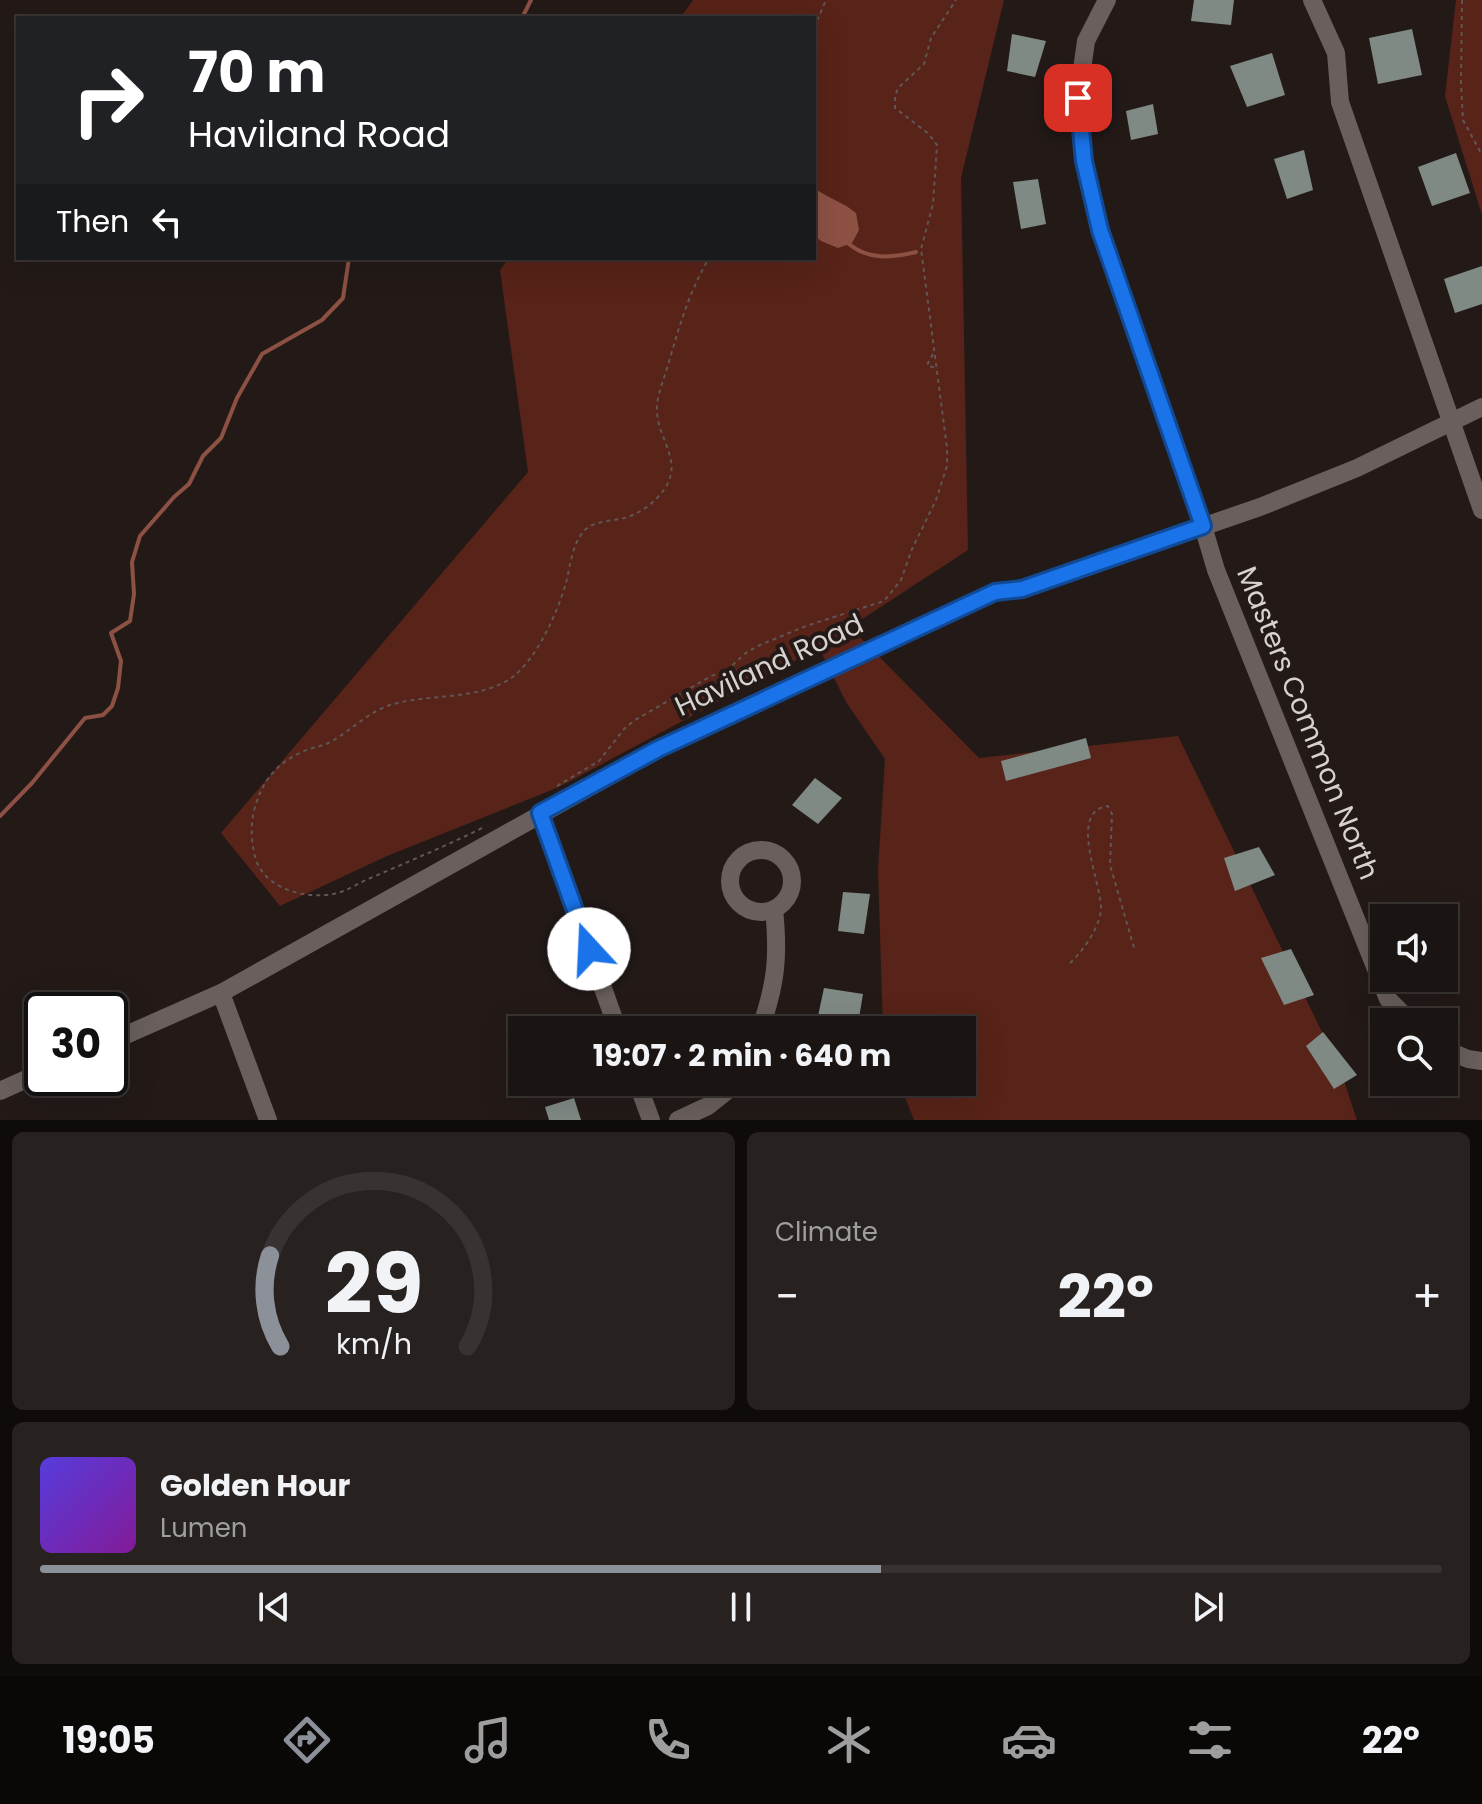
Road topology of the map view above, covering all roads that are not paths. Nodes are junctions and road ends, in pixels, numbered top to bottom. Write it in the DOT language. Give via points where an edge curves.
graph roads {
  1 [pos="1107,0"];
  2 [pos="1312,0"];
  3 [pos="1482,407"];
  4 [pos="1451,421"];
  5 [pos="1482,510"];
  6 [pos="1203,526"];
  7 [pos="540,813"];
  8 [pos="774,909"];
  9 [pos="221,993"];
  10 [pos="1397,1008"];
  11 [pos="613,1016"];
  12 [pos="765,1016"];
  13 [pos="128,1034"];
  14 [pos="1458,1055"];
  15 [pos="1482,1061"];
  16 [pos="24,1080"];
  17 [pos="0,1091"];
  18 [pos="642,1096"];
  19 [pos="720,1096"];
  20 [pos="268,1120"];
  21 [pos="651,1120"];
  22 [pos="678,1120"];
  1 -- 6 [label="street, Masters Common North" via="1086,41 1078,98 1084,161 1100,230"];
  2 -- 4 [label="street" via="1336,53 1340,102"];
  3 -- 4 [label="street, Haviland Road"];
  4 -- 5 [label="street"];
  4 -- 6 [label="street, Haviland Road" via="1357,468"];
  6 -- 7 [label="street, Haviland Road" via="1022,589 995,592 658,749"];
  6 -- 10 [label="street, Masters Common North" via="1388,999"];
  7 -- 9 [label="street, Haviland Road"];
  7 -- 11 [label="street"];
  8 -- 12 [label="street" via="779,951"];
  9 -- 13 [label="street, Haviland Road"];
  9 -- 20 [label="street"];
  14 -- 15 [label="street"];
  16 -- 17 [label="street"];
  18 -- 21 [label="street"];
  19 -- 22 [label="street"];
}
